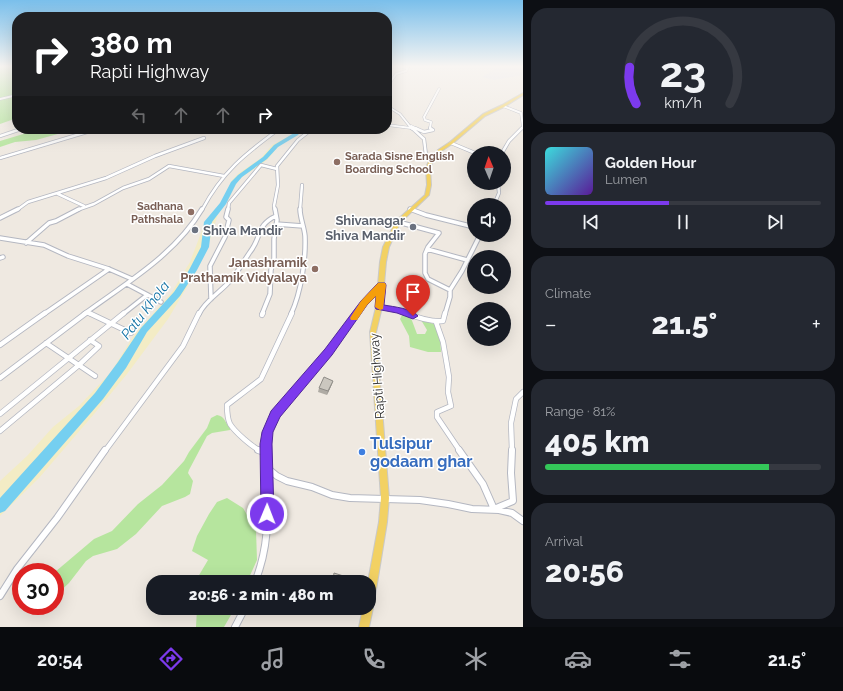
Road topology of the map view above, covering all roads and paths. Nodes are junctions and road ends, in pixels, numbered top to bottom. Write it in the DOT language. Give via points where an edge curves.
graph roads {
  1 [pos="435,95"];
  2 [pos="521,95"];
  3 [pos="12,97"];
  4 [pos="0,99"];
  5 [pos="503,106"];
  6 [pos="392,109"];
  7 [pos="392,125"];
  8 [pos="411,127"];
  9 [pos="12,132"];
  10 [pos="80,134"];
  11 [pos="273,134"];
  12 [pos="306,134"];
  13 [pos="0,136"];
  14 [pos="204,138"];
  15 [pos="451,143"];
  16 [pos="504,146"];
  17 [pos="467,150"];
  18 [pos="0,158"];
  19 [pos="431,161"];
  20 [pos="277,169"];
  21 [pos="224,176"];
  22 [pos="302,185"];
  23 [pos="58,194"];
  24 [pos="84,206"];
  25 [pos="410,209"];
  26 [pos="276,216"];
  27 [pos="0,218"];
  28 [pos="398,222"];
  29 [pos="276,224"];
  30 [pos="467,225"];
  31 [pos="303,226"];
  32 [pos="0,238"];
  33 [pos="26,243"];
  34 [pos="427,249"];
  35 [pos="467,260"];
  36 [pos="109,269"];
  37 [pos="132,279"];
  38 [pos="127,284"];
  39 [pos="382,285"];
  40 [pos="450,290"];
  41 [pos="147,295"];
  42 [pos="211,299"];
  43 [pos="161,302"];
  44 [pos="379,307"];
  45 [pos="88,312"];
  46 [pos="262,316"];
  47 [pos="436,322"];
  48 [pos="112,324"];
  49 [pos="131,332"];
  50 [pos="90,340"];
  51 [pos="46,343"];
  52 [pos="0,345"];
  53 [pos="68,358"];
  54 [pos="79,365"];
  55 [pos="95,376"];
  56 [pos="0,378"];
  57 [pos="523,392"];
  58 [pos="0,414"];
  59 [pos="0,431"];
  60 [pos="265,452"];
  61 [pos="266,467"];
  62 [pos="385,498"];
  63 [pos="494,509"];
  64 [pos="523,521"];
  65 [pos="258,575"];
  66 [pos="374,575"];
  67 [pos="0,596"];
  68 [pos="242,615"];
  69 [pos="367,615"];
  70 [pos="236,627"];
  71 [pos="364,627"];
  1 -- 8 [label="street" via="424,117 431,122 430,128 433,130 424,132"];
  2 -- 5 [label="main road"];
  3 -- 4 [label="street"];
  5 -- 15 [label="main road" via="484,115"];
  5 -- 16 [label="street" via="521,113 523,128 508,139"];
  6 -- 8 [label="street"];
  7 -- 8 [label="street"];
  8 -- 19 [label="street" via="425,141 426,155"];
  9 -- 13 [label="street"];
  10 -- 18 [label="street"];
  11 -- 21 [label="street"];
  12 -- 20 [label="street" via="281,160"];
  14 -- 23 [label="street" via="106,178"];
  15 -- 17 [label="street"];
  15 -- 19 [label="main road" via="439,151"];
  19 -- 25 [label="main road, Rapti Highway" via="428,168 427,195"];
  20 -- 26 [label="street" via="278,185 274,206"];
  20 -- 42 [label="street" via="261,165 229,203 226,217 229,220 228,229 210,266"];
  21 -- 24 [label="street" via="169,166 149,179"];
  21 -- 37 [label="street" via="176,244"];
  22 -- 31 [label="street" via="300,216"];
  23 -- 24 [label="street"];
  23 -- 27 [label="street" via="28,202"];
  24 -- 33 [label="street" via="49,223"];
  25 -- 28 [label="main road, Rapti Highway"];
  25 -- 30 [label="street"];
  26 -- 29 [label="street"];
  26 -- 42 [label="street" via="263,224 255,246 229,282"];
  28 -- 34 [label="street" via="439,233"];
  28 -- 39 [label="main road, Rapti Highway" via="384,254"];
  29 -- 31 [label="street"];
  29 -- 46 [label="street" via="271,288"];
  31 -- 60 [label="street" via="304,262 296,304 261,379 227,405 230,424 254,448"];
  32 -- 33 [label="street"];
  33 -- 36 [label="street" via="44,245 68,256"];
  34 -- 35 [label="street"];
  34 -- 40 [label="street" via="424,258 428,279"];
  35 -- 40 [label="street"];
  36 -- 37 [label="street"];
  36 -- 52 [label="street"];
  37 -- 38 [label="street"];
  38 -- 41 [label="street"];
  38 -- 45 [label="street"];
  39 -- 44 [label="main road, Rapti Highway"];
  39 -- 60 [label="street" via="364,303 328,352 275,414 267,432"];
  40 -- 47 [label="street" via="443,321"];
  41 -- 43 [label="street"];
  41 -- 48 [label="street"];
  42 -- 67 [label="street" via="202,308 183,346"];
  44 -- 47 [label="street" via="399,310"];
  44 -- 62 [label="main road, Rapti Highway" via="373,332"];
  45 -- 48 [label="street"];
  45 -- 51 [label="street"];
  47 -- 63 [label="street" via="442,336 451,401 451,406 437,412 437,417 490,493"];
  48 -- 49 [label="street"];
  48 -- 50 [label="street"];
  50 -- 53 [label="street"];
  50 -- 54 [label="street" via="99,346"];
  51 -- 53 [label="street"];
  51 -- 56 [label="street"];
  53 -- 54 [label="street"];
  53 -- 58 [label="street"];
  54 -- 55 [label="street"];
  54 -- 59 [label="street"];
  57 -- 63 [label="street" via="516,400 511,423 513,501"];
  60 -- 61 [label="street"];
  61 -- 62 [label="street" via="286,482 332,495 373,500"];
  61 -- 65 [label="street" via="266,541 264,558"];
  62 -- 63 [label="street" via="444,503 472,509"];
  62 -- 66 [label="main road, Rapti Highway"];
  63 -- 64 [label="street" via="509,511"];
  68 -- 70 [label="street"];
  69 -- 71 [label="main road"];
}
